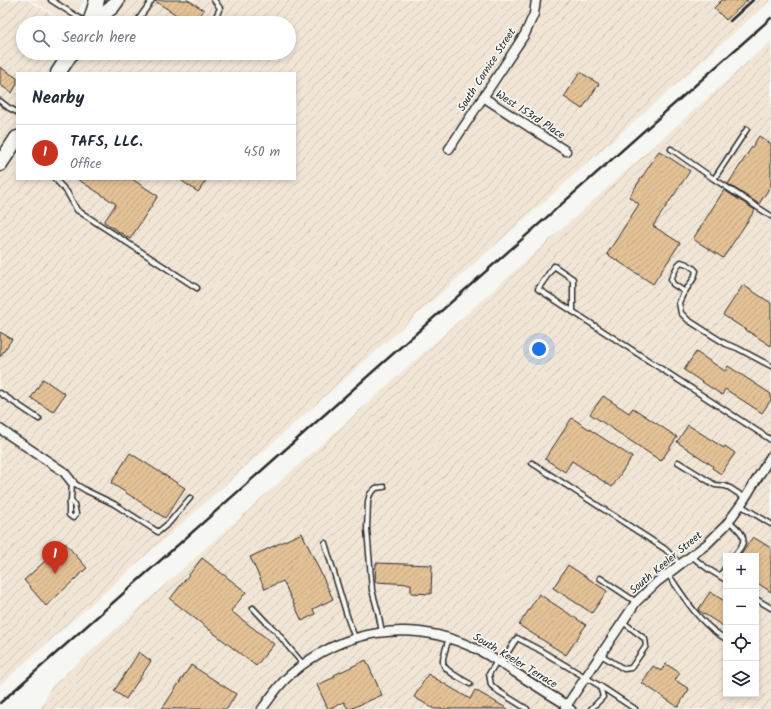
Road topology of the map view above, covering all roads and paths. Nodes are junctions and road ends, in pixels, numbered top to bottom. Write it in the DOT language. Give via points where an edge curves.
graph roads {
  1 [pos="51,0"];
  2 [pos="97,0"];
  3 [pos="117,0"];
  4 [pos="152,0"];
  5 [pos="214,0"];
  6 [pos="536,0"];
  7 [pos="76,16"];
  8 [pos="93,16"];
  9 [pos="100,16"];
  10 [pos="141,16"];
  11 [pos="216,16"];
  12 [pos="66,60"];
  13 [pos="59,72"];
  14 [pos="483,97"];
  15 [pos="0,101"];
  16 [pos="16,112"];
  17 [pos="747,129"];
  18 [pos="16,144"];
  19 [pos="449,149"];
  20 [pos="671,149"];
  21 [pos="566,151"];
  22 [pos="0,164"];
  23 [pos="714,179"];
  24 [pos="56,180"];
  25 [pos="771,216"];
  26 [pos="197,288"];
  27 [pos="685,292"];
  28 [pos="574,312"];
  29 [pos="771,366"];
  30 [pos="0,393"];
  31 [pos="39,419"];
  32 [pos="0,429"];
  33 [pos="771,440"];
  34 [pos="771,456"];
  35 [pos="678,462"];
  36 [pos="532,463"];
  37 [pos="72,482"];
  38 [pos="384,487"];
  39 [pos="190,498"];
  40 [pos="71,500"];
  41 [pos="743,502"];
  42 [pos="729,521"];
  43 [pos="771,524"];
  44 [pos="325,544"];
  45 [pos="736,553"];
  46 [pos="691,556"];
  47 [pos="680,564"];
  48 [pos="723,572"];
  49 [pos="668,574"];
  50 [pos="720,576"];
  51 [pos="600,578"];
  52 [pos="723,578"];
  53 [pos="759,600"];
  54 [pos="636,602"];
  55 [pos="253,608"];
  56 [pos="771,608"];
  57 [pos="623,622"];
  58 [pos="382,632"];
  59 [pos="723,637"];
  60 [pos="355,638"];
  61 [pos="449,638"];
  62 [pos="601,655"];
  63 [pos="499,662"];
  64 [pos="303,664"];
  65 [pos="586,678"];
  66 [pos="470,684"];
  67 [pos="600,686"];
  68 [pos="568,708"];
  69 [pos="262,709"];
  70 [pos="527,709"];
  71 [pos="591,709"];
  72 [pos="635,709"];
  1 -- 7 [label="lane"];
  2 -- 8 [label="highway"];
  3 -- 9 [label="highway"];
  4 -- 10 [label="lane"];
  5 -- 11 [label="lane" via="220,8"];
  6 -- 14 [label="street, South Cornice Street" via="534,14 525,34"];
  12 -- 13 [label="highway"];
  14 -- 19 [label="street, South Cornice Street"];
  14 -- 21 [label="street, West 153rd Place"];
  15 -- 16 [label="lane"];
  17 -- 23 [label="lane"];
  18 -- 22 [label="highway"];
  20 -- 23 [label="lane"];
  23 -- 25 [label="lane"];
  24 -- 26 [label="lane" via="67,192 77,210"];
  27 -- 27 [label="lane" via="696,271 681,262 671,279 673,284"];
  27 -- 29 [label="lane" via="679,303 681,313 688,320 726,344"];
  28 -- 28 [label="lane" via="538,289 554,266 573,279"];
  28 -- 33 [label="lane"];
  30 -- 31 [label="lane"];
  32 -- 37 [label="street" via="64,472"];
  34 -- 41 [label="street, South Keeler Street"];
  35 -- 41 [label="lane" via="715,485 730,488"];
  36 -- 47 [label="lane" via="666,549"];
  37 -- 39 [label="lane" via="114,504 158,532"];
  37 -- 40 [label="lane"];
  38 -- 58 [label="lane" via="376,488 370,494 366,529 372,590"];
  41 -- 42 [label="street, South Keeler Street"];
  41 -- 43 [label="lane"];
  42 -- 45 [label="lane" via="742,536 743,542"];
  42 -- 46 [label="street, South Keeler Street" via="707,544"];
  44 -- 60 [label="lane"];
  46 -- 47 [label="street, South Keeler Street"];
  46 -- 50 [label="lane"];
  47 -- 49 [label="street, South Keeler Street"];
  48 -- 50 [label="lane"];
  49 -- 54 [label="street, South Keeler Street"];
  49 -- 59 [label="lane" via="705,624"];
  50 -- 52 [label="lane"];
  51 -- 54 [label="lane"];
  53 -- 56 [label="lane"];
  54 -- 57 [label="street, South Keeler Street"];
  55 -- 64 [label="lane"];
  57 -- 62 [label="street, South Keeler Street"];
  57 -- 62 [label="lane" via="645,639 646,646 631,668 624,669"];
  58 -- 60 [label="street, South Keeler Terrace"];
  58 -- 61 [label="street, South Keeler Terrace" via="410,631"];
  60 -- 64 [label="street, South Keeler Terrace" via="330,648"];
  61 -- 63 [label="street, South Keeler Terrace"];
  61 -- 66 [label="lane" via="444,666"];
  62 -- 65 [label="street, South Keeler Street"];
  63 -- 65 [label="lane" via="517,638"];
  63 -- 68 [label="street, South Keeler Terrace"];
  63 -- 70 [label="lane" via="489,674 491,686"];
  64 -- 69 [label="street, South Keeler Terrace" via="290,674"];
  65 -- 67 [label="lane"];
  65 -- 68 [label="street, South Keeler Street"];
  67 -- 71 [label="lane" via="603,698"];
  67 -- 72 [label="lane"];
}
